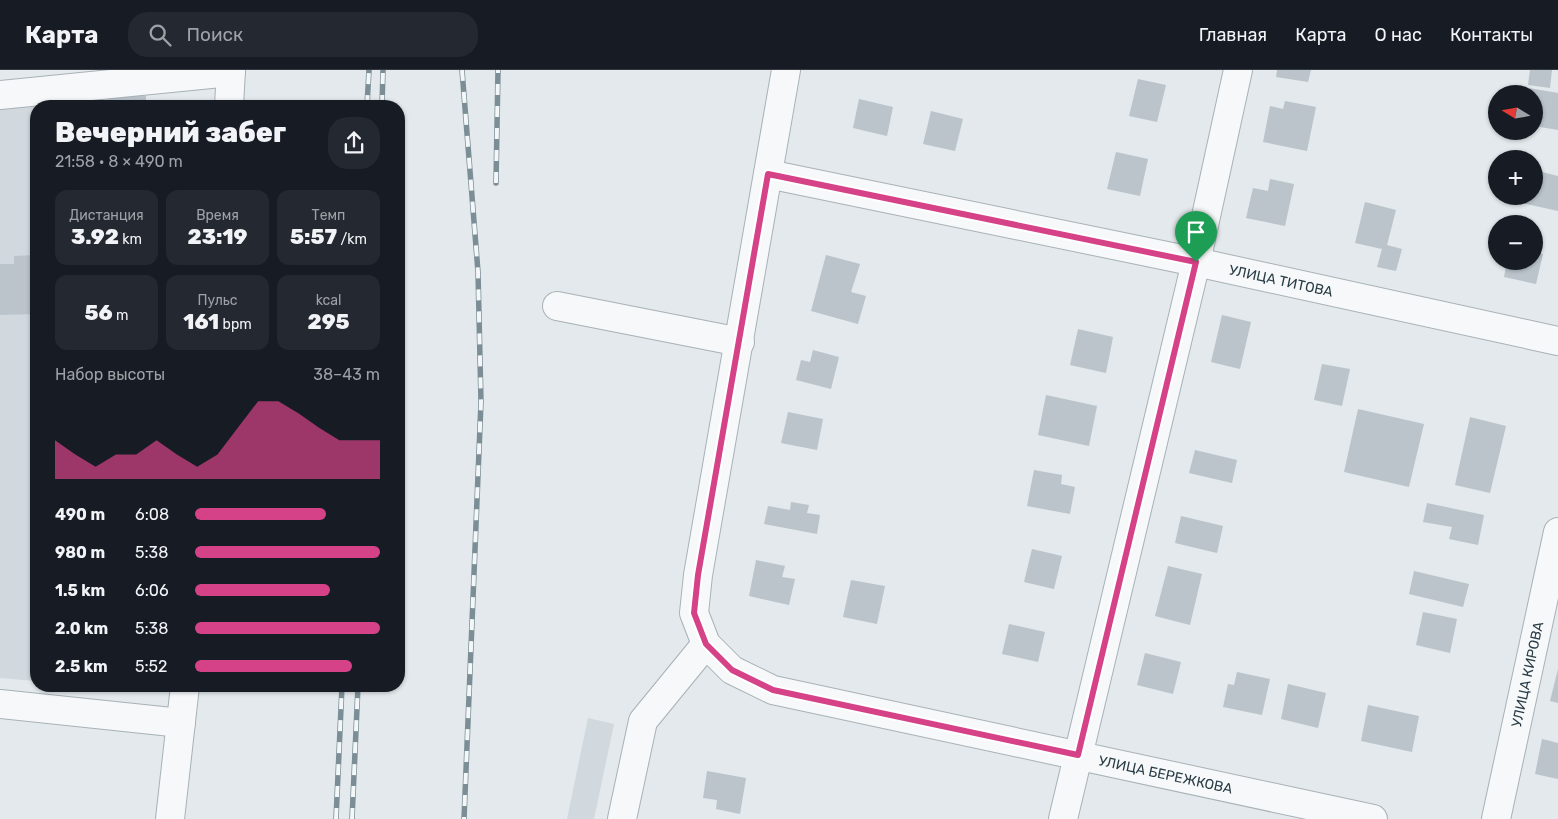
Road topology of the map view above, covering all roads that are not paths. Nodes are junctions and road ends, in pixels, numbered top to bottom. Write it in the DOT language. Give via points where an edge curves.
graph roads {
  1 [pos="786,70"];
  2 [pos="1238,70"];
  3 [pos="231,71"];
  4 [pos="0,95"];
  5 [pos="229,100"];
  6 [pos="768,174"];
  7 [pos="1196,262"];
  8 [pos="557,306"];
  9 [pos="740,342"];
  10 [pos="1558,342"];
  11 [pos="1558,532"];
  12 [pos="706,644"];
  13 [pos="185,692"];
  14 [pos="0,704"];
  15 [pos="181,723"];
  16 [pos="1078,755"];
  17 [pos="170,819"];
  18 [pos="622,819"];
  19 [pos="1063,819"];
  20 [pos="1372,819"];
  21 [pos="1496,819"];
  1 -- 6 [label="street"];
  2 -- 7 [label="street"];
  3 -- 4 [label="street"];
  3 -- 5 [label="street"];
  6 -- 7 [label="street, УЛИЦА ТИТОВА"];
  6 -- 9 [label="street"];
  7 -- 10 [label="street, УЛИЦА ТИТОВА"];
  7 -- 16 [label="street"];
  8 -- 9 [label="street"];
  9 -- 12 [label="street" via="698,575 694,613"];
  11 -- 21 [label="street, УЛИЦА КИРОВА"];
  12 -- 16 [label="street, УЛИЦА БЕРЕЖКОВА" via="732,670 773,690"];
  12 -- 18 [label="street" via="643,721"];
  13 -- 15 [label="street"];
  14 -- 15 [label="street"];
  15 -- 17 [label="street"];
  16 -- 19 [label="street"];
  16 -- 20 [label="street, УЛИЦА БЕРЕЖКОВА"];
}
